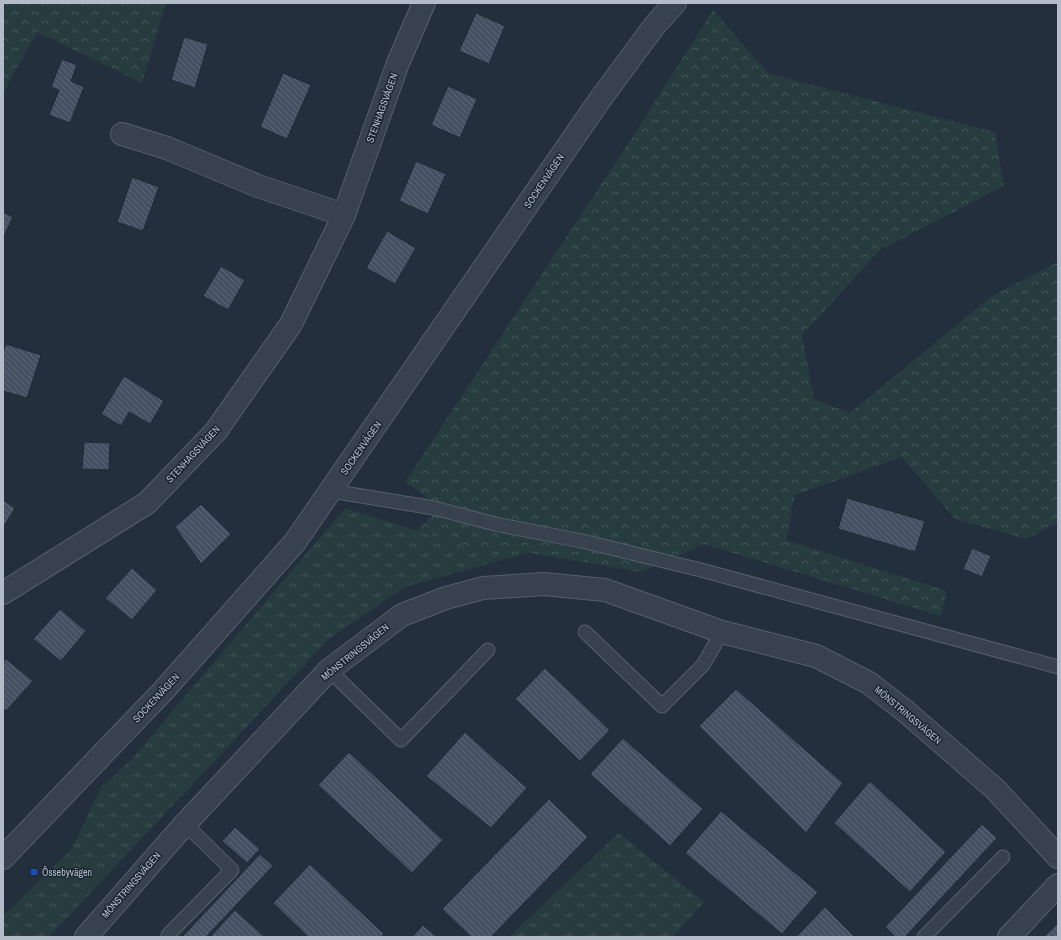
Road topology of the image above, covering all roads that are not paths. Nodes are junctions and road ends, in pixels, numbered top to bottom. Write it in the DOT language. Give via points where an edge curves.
graph roads {
  1 [pos="424,3"];
  2 [pos="675,3"];
  3 [pos="122,134"];
  4 [pos="344,215"];
  5 [pos="331,491"];
  6 [pos="3,593"];
  7 [pos="586,632"];
  8 [pos="722,632"];
  9 [pos="488,650"];
  10 [pos="1058,667"];
  11 [pos="329,670"];
  12 [pos="185,824"];
  13 [pos="1003,857"];
  14 [pos="1058,857"];
  15 [pos="3,858"];
  16 [pos="1058,885"];
  17 [pos="168,935"];
  18 [pos="86,937"];
  19 [pos="924,937"];
  20 [pos="1009,937"];
  1 -- 4 [label="street, STENHAGSVÄGEN" via="398,63"];
  2 -- 5 [label="street, SOCKENVÄGEN" via="655,25 599,101"];
  3 -- 4 [label="street" via="167,148 258,186"];
  4 -- 6 [label="street, STENHAGSVÄGEN" via="291,324 216,431 147,503"];
  5 -- 10 [label="lane" via="434,508 495,524 582,541 701,570"];
  5 -- 15 [label="street, SOCKENVÄGEN" via="295,542 164,690"];
  7 -- 8 [label="lane" via="662,706 703,665"];
  8 -- 11 [label="street, MÖNSTRINGSVÄGEN" via="605,590 544,584 483,588 446,598 402,615"];
  8 -- 14 [label="street, MÖNSTRINGSVÄGEN" via="816,656 869,683 995,789"];
  9 -- 11 [label="lane" via="401,740"];
  11 -- 12 [label="street, MÖNSTRINGSVÄGEN"];
  12 -- 17 [label="lane" via="232,870"];
  12 -- 18 [label="street, MÖNSTRINGSVÄGEN"];
  13 -- 19 [label="lane"];
  16 -- 20 [label="street"];
}
